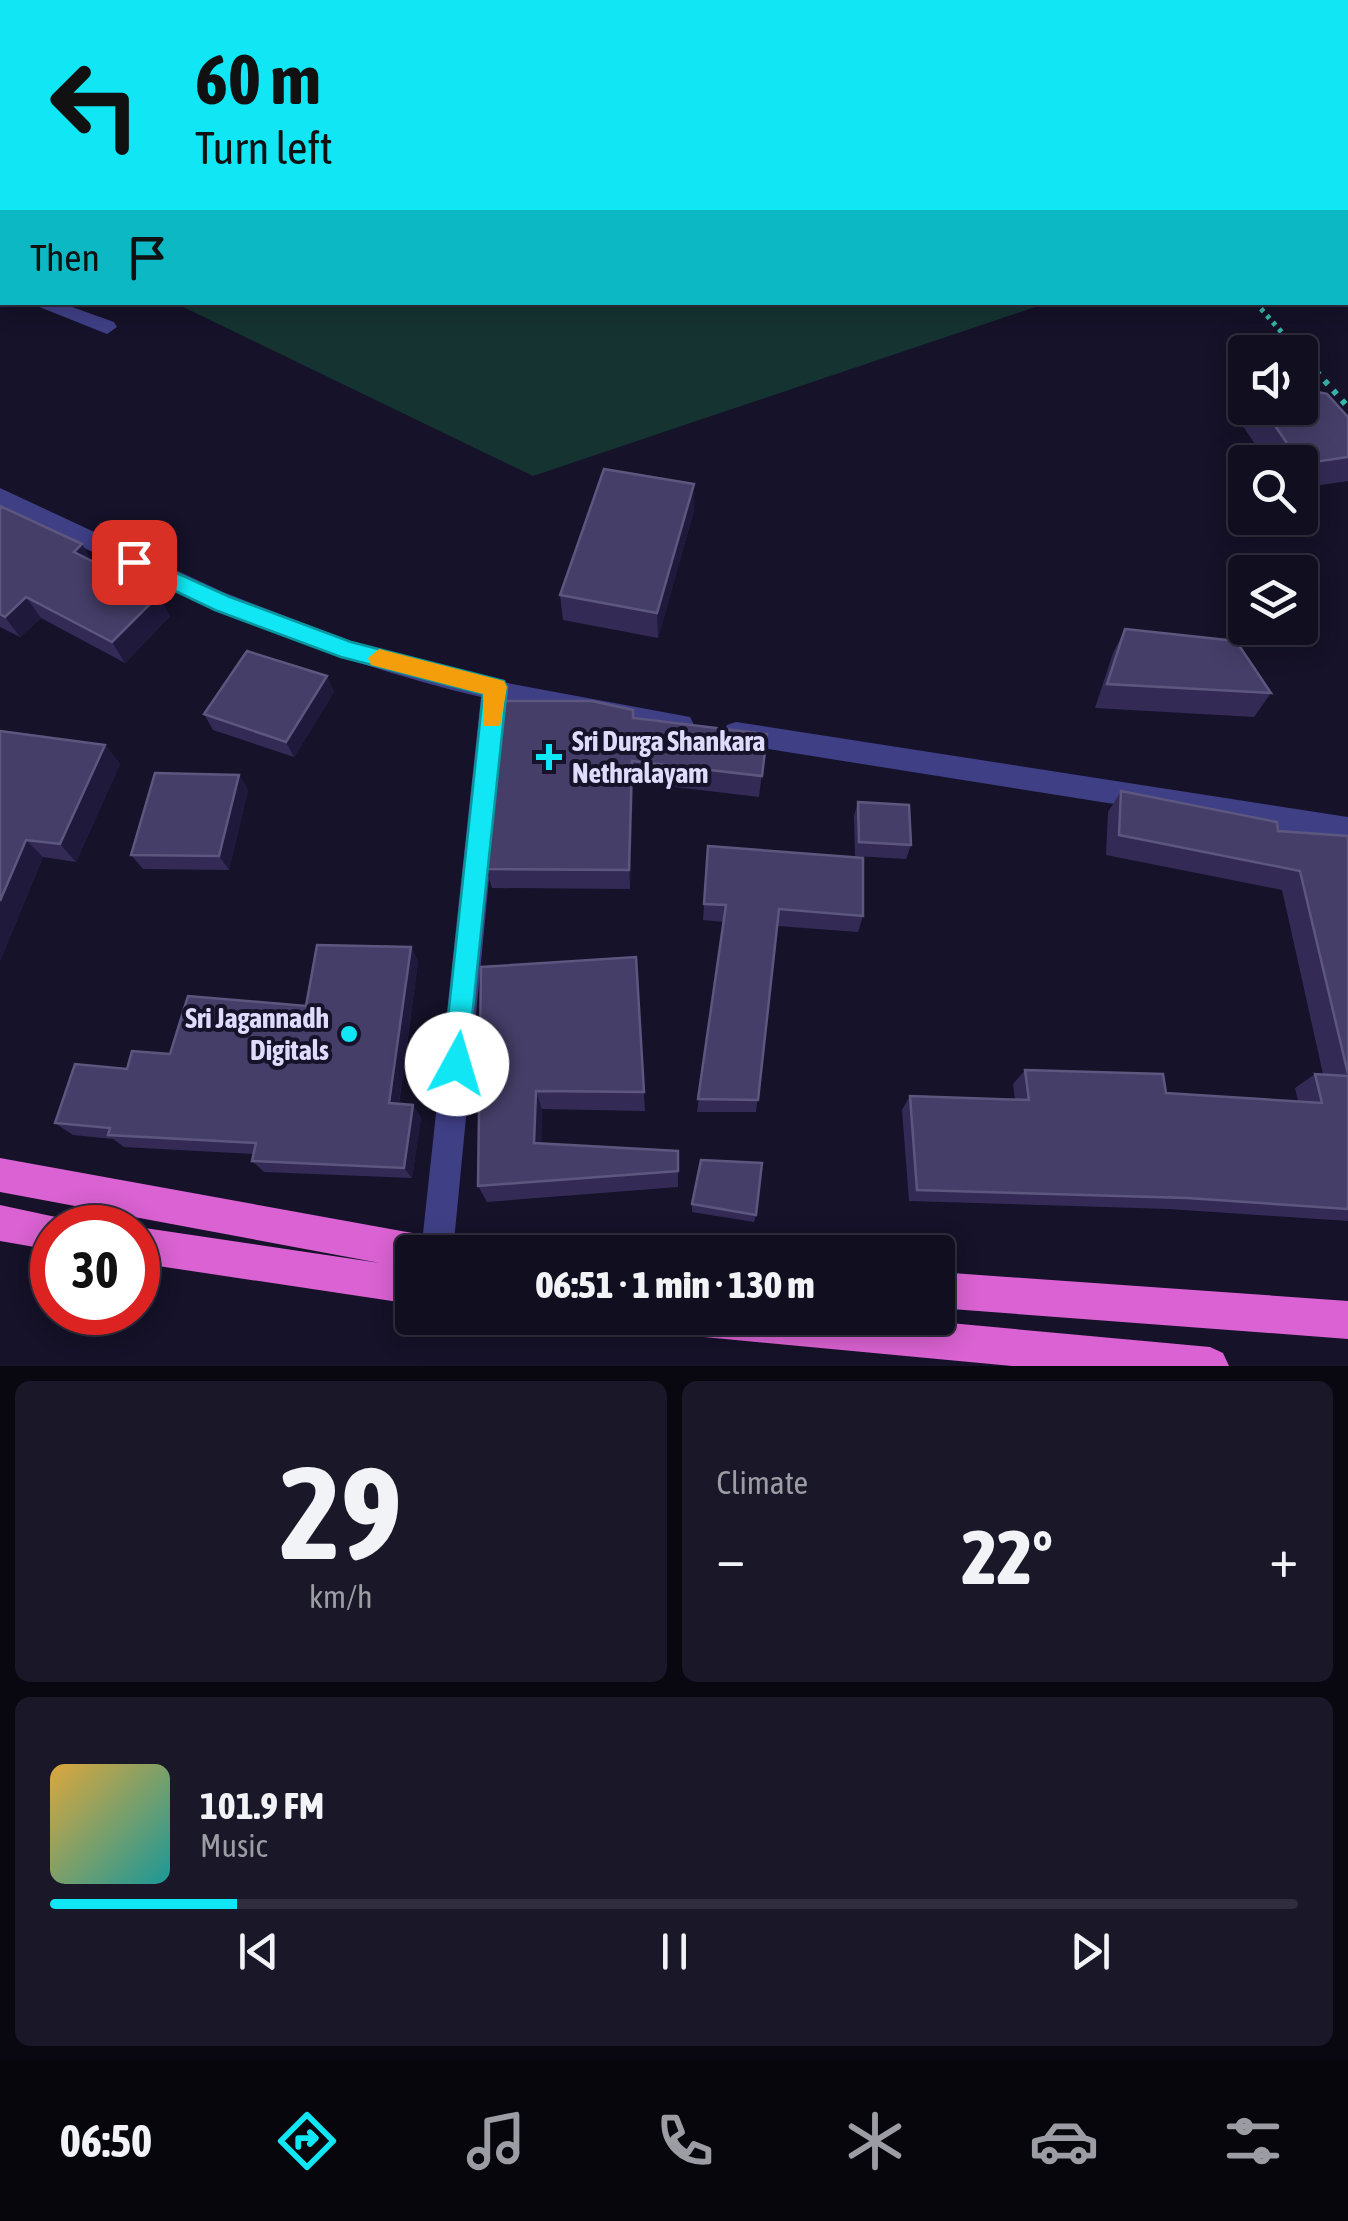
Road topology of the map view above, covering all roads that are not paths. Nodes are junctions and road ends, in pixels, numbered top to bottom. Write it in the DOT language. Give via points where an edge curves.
graph roads {
  1 [pos="46,305"];
  2 [pos="107,327"];
  3 [pos="0,496"];
  4 [pos="496,687"];
  5 [pos="1348,829"];
  6 [pos="0,1175"];
  7 [pos="0,1222"];
  8 [pos="30,1228"];
  9 [pos="439,1235"];
  10 [pos="160,1247"];
  11 [pos="395,1248"];
  12 [pos="395,1283"];
  13 [pos="955,1291"];
  14 [pos="1348,1320"];
  15 [pos="883,1335"];
  16 [pos="1210,1366"];
  1 -- 2 [label="street"];
  3 -- 4 [label="street" via="222,604 349,651"];
  4 -- 5 [label="street" via="647,720"];
  4 -- 9 [label="street"];
  6 -- 11 [label="highway"];
  7 -- 8 [label="highway"];
  10 -- 12 [label="highway"];
  13 -- 14 [label="highway"];
  15 -- 16 [label="highway"];
}
